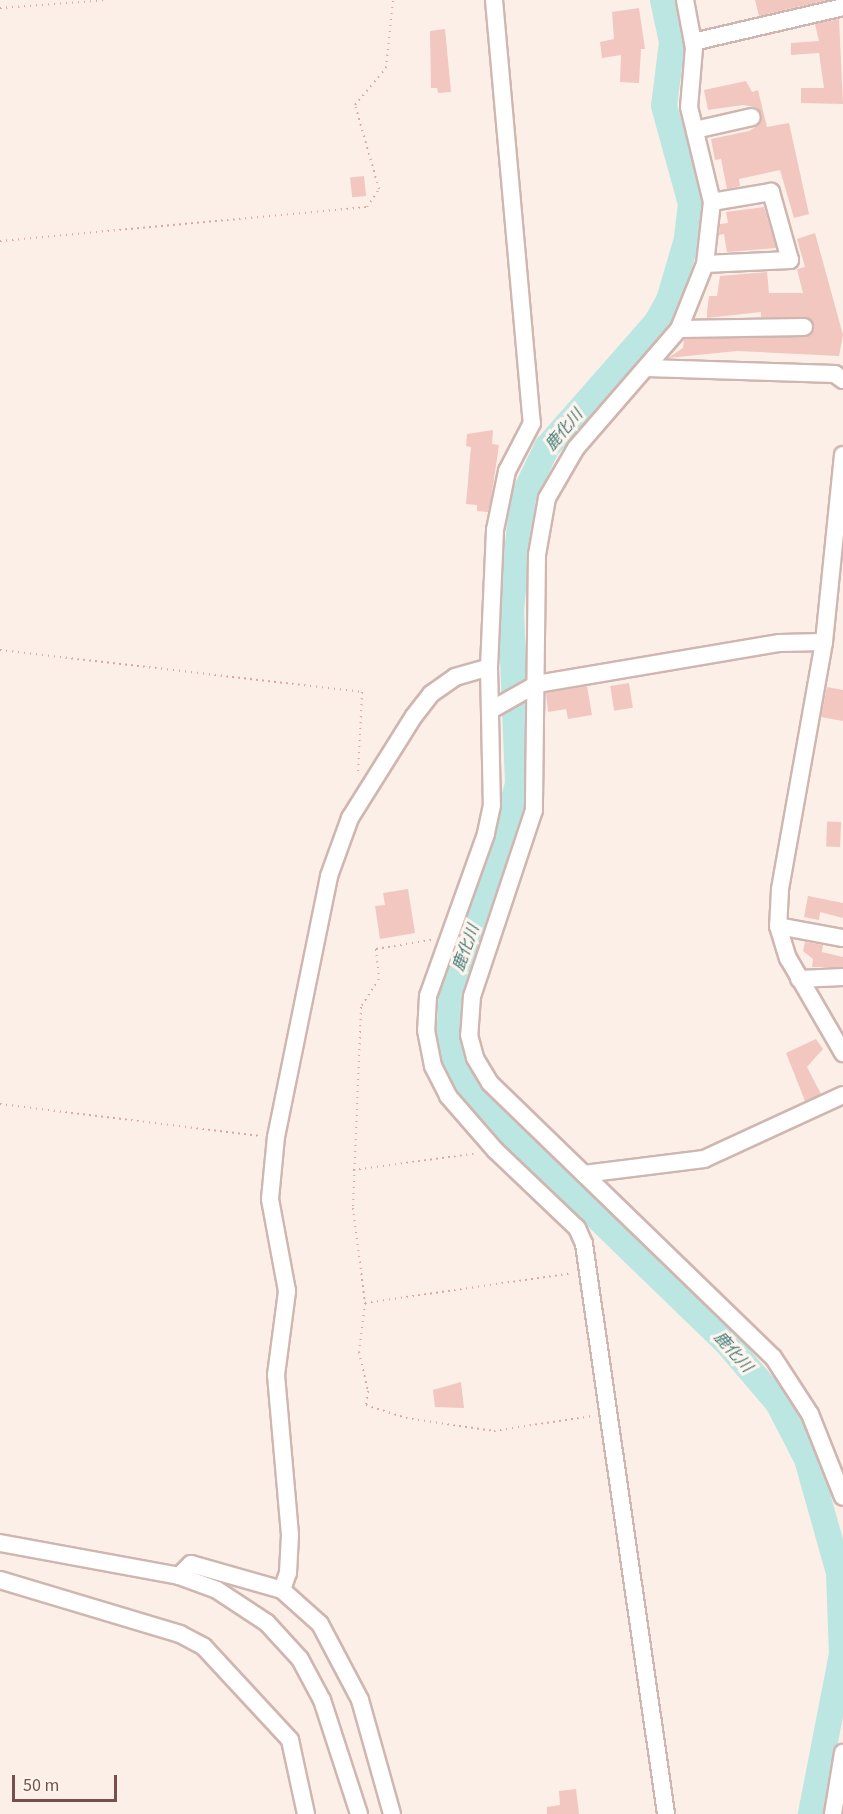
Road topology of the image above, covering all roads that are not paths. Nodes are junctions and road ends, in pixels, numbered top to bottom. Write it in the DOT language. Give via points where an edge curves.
graph roads {
  1 [pos="494,0"];
  2 [pos="684,0"];
  3 [pos="843,8"];
  4 [pos="693,42"];
  5 [pos="752,117"];
  6 [pos="695,130"];
  7 [pos="711,202"];
  8 [pos="705,264"];
  9 [pos="804,327"];
  10 [pos="680,329"];
  11 [pos="647,368"];
  12 [pos="843,380"];
  13 [pos="843,455"];
  14 [pos="824,642"];
  15 [pos="489,667"];
  16 [pos="537,684"];
  17 [pos="494,708"];
  18 [pos="778,926"];
  19 [pos="843,938"];
  20 [pos="843,977"];
  21 [pos="799,979"];
  22 [pos="843,1053"];
  23 [pos="843,1095"];
  24 [pos="584,1174"];
  25 [pos="843,1497"];
  26 [pos="0,1543"];
  27 [pos="179,1576"];
  28 [pos="0,1580"];
  29 [pos="282,1590"];
  30 [pos="843,1753"];
  31 [pos="306,1814"];
  32 [pos="359,1814"];
  33 [pos="392,1814"];
  34 [pos="666,1814"];
  35 [pos="833,1814"];
  1 -- 15 [label="street" via="532,423 507,471 499,498"];
  2 -- 4 [label="street"];
  3 -- 4 [label="street"];
  4 -- 6 [label="street" via="688,93"];
  5 -- 6 [label="street"];
  6 -- 7 [label="street"];
  7 -- 8 [label="street"];
  7 -- 8 [label="street" via="771,192 790,260"];
  8 -- 10 [label="street"];
  9 -- 10 [label="street"];
  10 -- 11 [label="street"];
  11 -- 12 [label="street" via="835,374"];
  11 -- 16 [label="street" via="576,448 547,498 537,555"];
  13 -- 14 [label="street"];
  14 -- 16 [label="street" via="780,643"];
  14 -- 18 [label="street" via="780,891"];
  15 -- 17 [label="street"];
  15 -- 29 [label="street" via="455,678 431,694 350,818 329,876 276,1137 270,1199 286,1291 276,1375 290,1535 288,1573"];
  16 -- 17 [label="street"];
  16 -- 24 [label="street" via="534,810 472,996 469,1035 475,1058 490,1083"];
  17 -- 34 [label="street" via="495,779 486,834 428,996 426,1030 433,1066 448,1096 495,1150 577,1228 588,1270"];
  18 -- 19 [label="street"];
  18 -- 21 [label="street"];
  20 -- 21 [label="street"];
  21 -- 22 [label="street"];
  23 -- 24 [label="street" via="704,1159"];
  24 -- 25 [label="street" via="773,1357 810,1414"];
  26 -- 27 [label="street"];
  27 -- 29 [label="street" via="191,1564"];
  27 -- 32 [label="street" via="247,1608 267,1623 300,1659 332,1723"];
  28 -- 31 [label="street" via="180,1634 204,1647 290,1740"];
  29 -- 33 [label="street" via="320,1624 346,1666"];
  30 -- 35 [label="street"];
}
